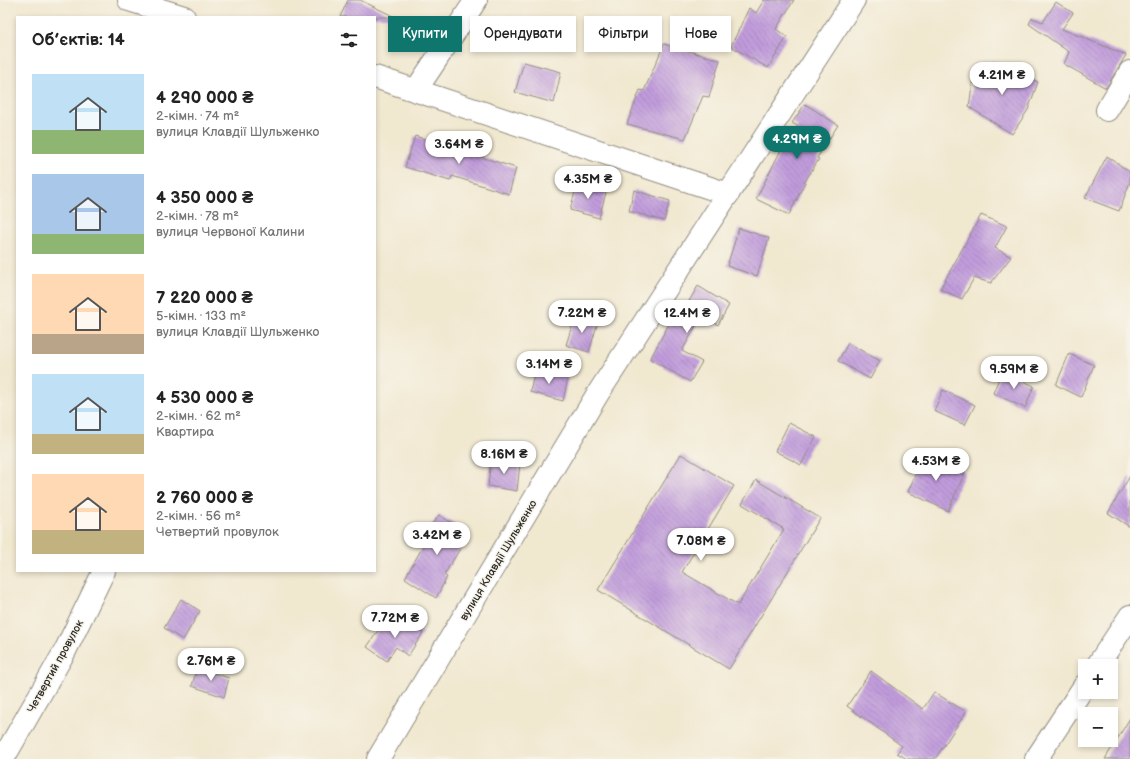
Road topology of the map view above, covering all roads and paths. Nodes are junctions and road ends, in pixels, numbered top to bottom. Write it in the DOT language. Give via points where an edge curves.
graph roads {
  1 [pos="129,0"];
  2 [pos="476,0"];
  3 [pos="854,0"];
  4 [pos="181,16"];
  5 [pos="1130,72"];
  6 [pos="376,77"];
  7 [pos="416,90"];
  8 [pos="1107,110"];
  9 [pos="728,194"];
  10 [pos="104,572"];
  11 [pos="1130,616"];
  12 [pos="1102,659"];
  13 [pos="1078,695"];
  14 [pos="3,759"];
  15 [pos="378,759"];
  16 [pos="1036,759"];
  1 -- 4 [label="street"];
  2 -- 7 [label="street"];
  3 -- 9 [label="street, вулиця Клавдії Шульженко"];
  5 -- 8 [label="street"];
  6 -- 7 [label="street"];
  7 -- 9 [label="street"];
  9 -- 15 [label="street, вулиця Клавдії Шульженко" via="598,395"];
  10 -- 14 [label="street, Четвертий провулок" via="65,651"];
  11 -- 12 [label="street"];
  13 -- 16 [label="street"];
}
